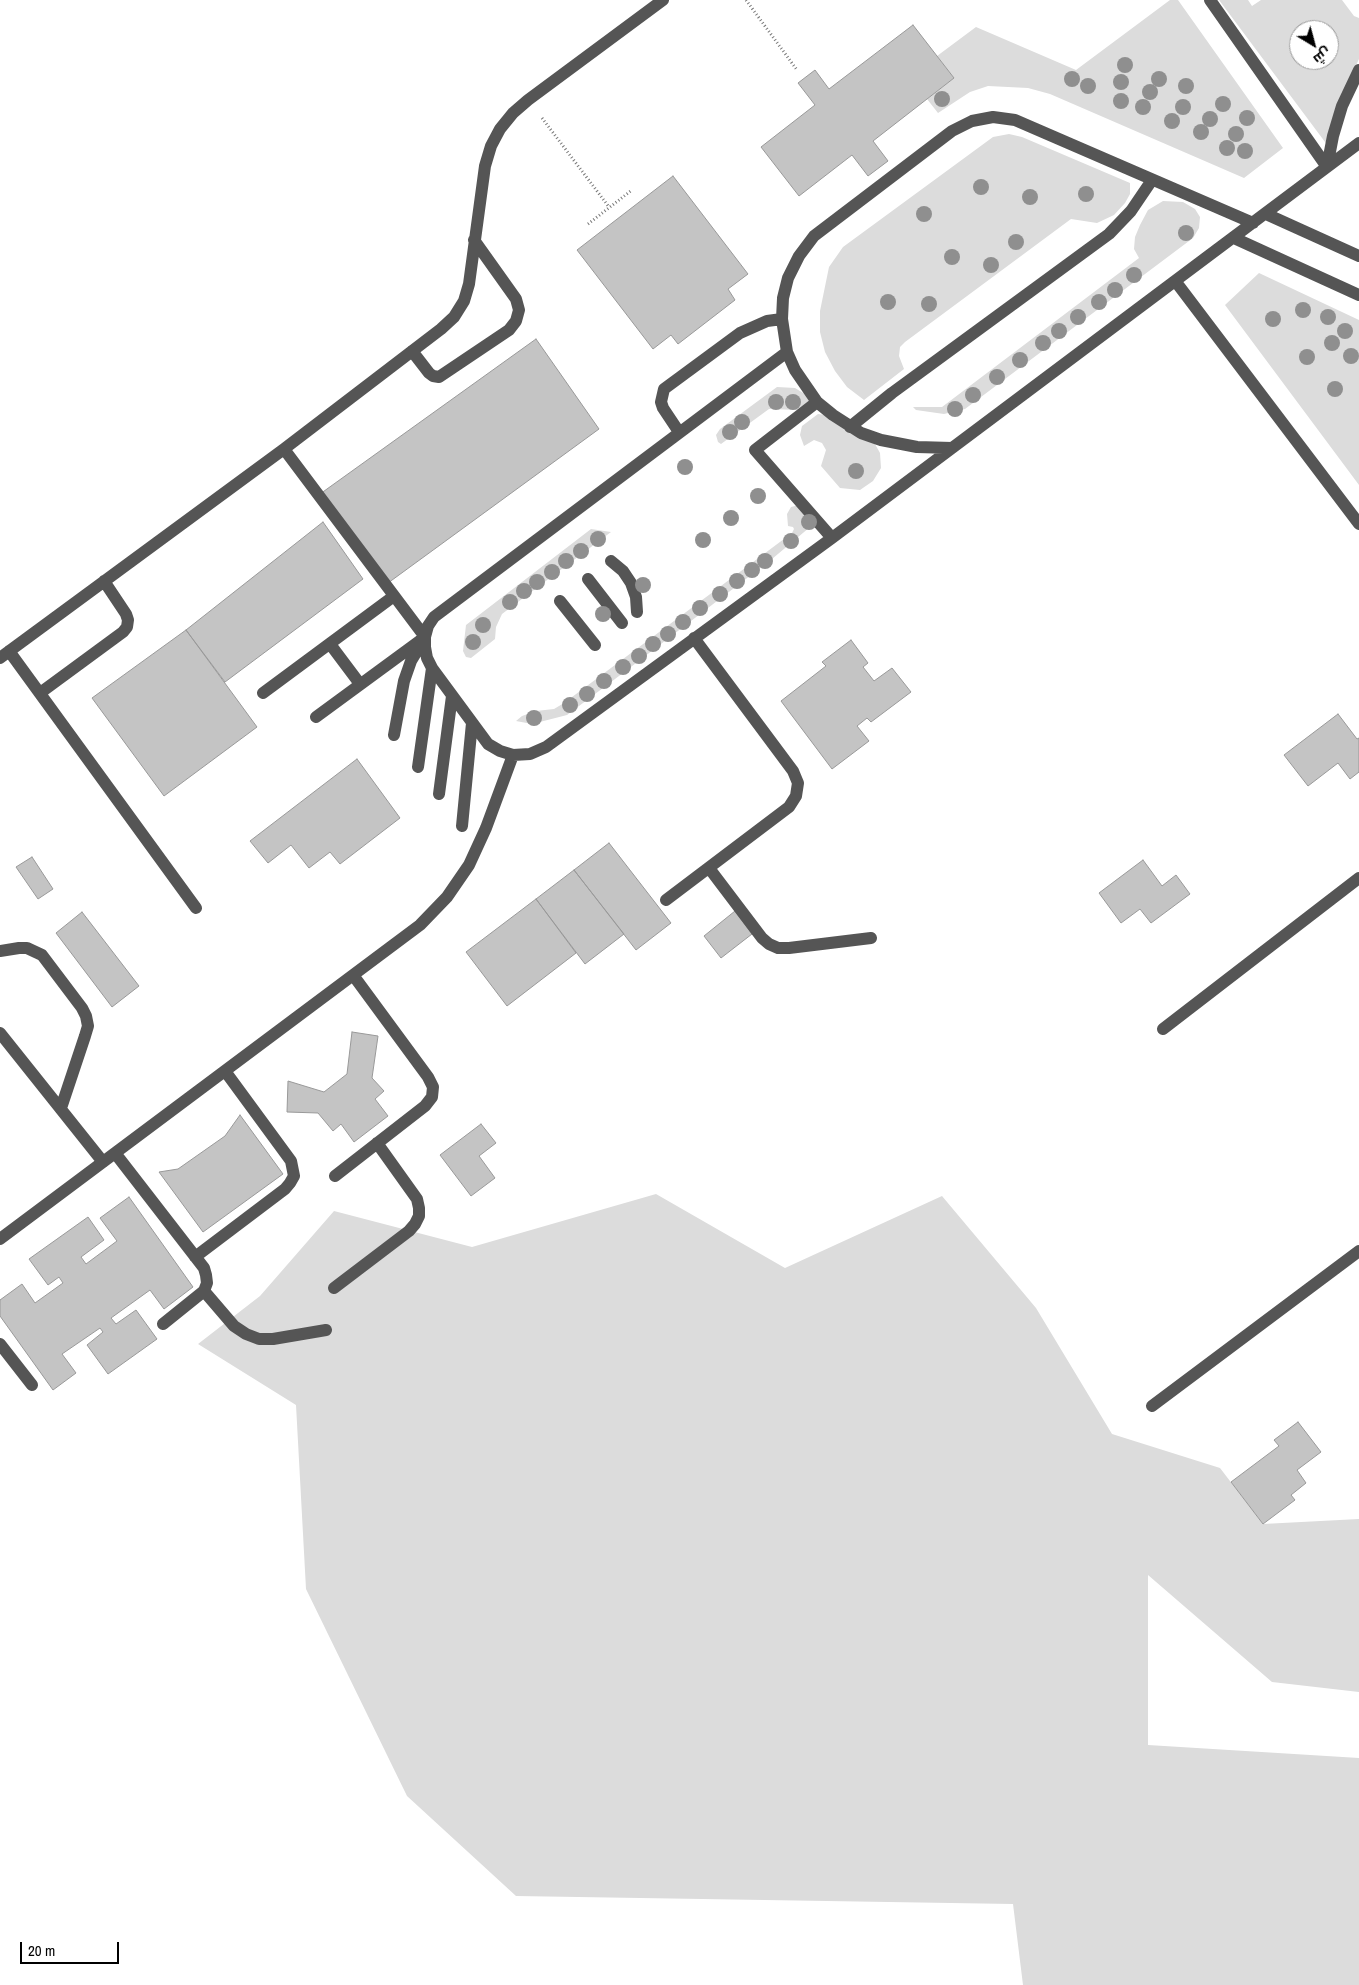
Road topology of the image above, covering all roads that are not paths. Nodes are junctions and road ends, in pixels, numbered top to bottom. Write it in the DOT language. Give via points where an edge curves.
graph roads {
  1 [pos="663,0"];
  2 [pos="1210,0"];
  3 [pos="1359,70"];
  4 [pos="1359,143"];
  5 [pos="1327,167"];
  6 [pos="1152,180"];
  7 [pos="1266,214"];
  8 [pos="1253,223"];
  9 [pos="1234,238"];
  10 [pos="474,240"];
  11 [pos="1359,256"];
  12 [pos="1176,282"];
  13 [pos="1359,295"];
  14 [pos="782,319"];
  15 [pos="412,351"];
  16 [pos="787,352"];
  17 [pos="817,402"];
  18 [pos="850,427"];
  19 [pos="680,432"];
  20 [pos="952,448"];
  21 [pos="284,449"];
  22 [pos="1359,524"];
  23 [pos="832,538"];
  24 [pos="611,561"];
  25 [pos="588,579"];
  26 [pos="104,581"];
  27 [pos="394,596"];
  28 [pos="560,601"];
  29 [pos="637,612"];
  30 [pos="622,623"];
  31 [pos="425,637"];
  32 [pos="694,638"];
  33 [pos="330,644"];
  34 [pos="595,645"];
  35 [pos="5,654"];
  36 [pos="432,668"];
  37 [pos="360,684"];
  38 [pos="40,692"];
  39 [pos="263,694"];
  40 [pos="452,696"];
  41 [pos="316,717"];
  42 [pos="472,723"];
  43 [pos="394,735"];
  44 [pos="513,755"];
  45 [pos="418,766"];
  46 [pos="439,794"];
  47 [pos="462,826"];
  48 [pos="709,868"];
  49 [pos="1359,878"];
  50 [pos="666,900"];
  51 [pos="196,908"];
  52 [pos="870,938"];
  53 [pos="0,951"];
  54 [pos="353,975"];
  55 [pos="1163,1029"];
  56 [pos="0,1033"];
  57 [pos="225,1070"];
  58 [pos="61,1108"];
  59 [pos="377,1143"];
  60 [pos="115,1153"];
  61 [pos="103,1162"];
  62 [pos="335,1176"];
  63 [pos="0,1239"];
  64 [pos="1359,1251"];
  65 [pos="195,1256"];
  66 [pos="334,1288"];
  67 [pos="204,1291"];
  68 [pos="163,1324"];
  69 [pos="326,1330"];
  70 [pos="0,1344"];
  71 [pos="32,1386"];
  72 [pos="1152,1406"];
  1 -- 10 [label="street" via="528,100 500,129 485,166"];
  2 -- 5 [label="street"];
  3 -- 5 [label="street" via="1342,106"];
  4 -- 5 [label="street"];
  5 -- 7 [label="street"];
  6 -- 8 [label="street"];
  6 -- 14 [label="street" via="1015,120 993,117 972,121 952,131 814,236 788,278"];
  6 -- 18 [label="street" via="1126,217 1109,234"];
  7 -- 8 [label="street"];
  7 -- 11 [label="street"];
  8 -- 9 [label="street"];
  9 -- 12 [label="street"];
  9 -- 13 [label="street"];
  10 -- 15 [label="street" via="464,302 454,317"];
  10 -- 15 [label="street" via="516,299 519,310 516,321 509,330 439,377 429,373"];
  12 -- 20 [label="street"];
  12 -- 22 [label="street"];
  14 -- 16 [label="street"];
  14 -- 19 [label="street" via="767,321 740,333 664,389 663,408"];
  15 -- 21 [label="street"];
  16 -- 17 [label="street"];
  16 -- 19 [label="street"];
  17 -- 18 [label="street"];
  17 -- 23 [label="street" via="755,450"];
  18 -- 20 [label="street" via="881,440 917,447"];
  19 -- 31 [label="street" via="442,609 428,626"];
  20 -- 23 [label="street"];
  21 -- 26 [label="street"];
  21 -- 27 [label="street"];
  23 -- 32 [label="street"];
  24 -- 29 [label="street" via="631,583"];
  25 -- 30 [label="street"];
  26 -- 35 [label="street"];
  26 -- 38 [label="street" via="126,614 127,627"];
  27 -- 31 [label="street"];
  27 -- 33 [label="street"];
  28 -- 34 [label="street"];
  31 -- 36 [label="street" via="424,647"];
  31 -- 37 [label="street"];
  31 -- 43 [label="street" via="404,681"];
  32 -- 44 [label="street" via="546,747 530,754"];
  32 -- 48 [label="street" via="793,771 798,783 796,796 789,807"];
  33 -- 37 [label="street"];
  33 -- 39 [label="street"];
  35 -- 38 [label="street"];
  36 -- 40 [label="street"];
  36 -- 45 [label="street"];
  37 -- 41 [label="street"];
  38 -- 51 [label="street"];
  40 -- 42 [label="street"];
  40 -- 46 [label="street"];
  42 -- 44 [label="street" via="488,744"];
  42 -- 47 [label="street"];
  44 -- 54 [label="street" via="486,828 469,864 447,897 420,925"];
  48 -- 50 [label="street"];
  48 -- 52 [label="street" via="769,944 789,948"];
  49 -- 55 [label="street"];
  53 -- 58 [label="street" via="27,948 42,955 86,1016 88,1026"];
  54 -- 57 [label="street"];
  54 -- 59 [label="street" via="433,1087 432,1097 425,1106"];
  56 -- 58 [label="street"];
  57 -- 60 [label="street"];
  57 -- 65 [label="street" via="291,1161 294,1176 285,1189"];
  58 -- 61 [label="street"];
  59 -- 62 [label="street"];
  59 -- 66 [label="street" via="417,1199 419,1216 409,1231"];
  60 -- 61 [label="street"];
  60 -- 65 [label="street"];
  61 -- 63 [label="street"];
  64 -- 72 [label="street"];
  65 -- 67 [label="street" via="206,1275"];
  67 -- 68 [label="street"];
  67 -- 69 [label="street" via="234,1326 259,1339"];
  70 -- 71 [label="street"];
}
